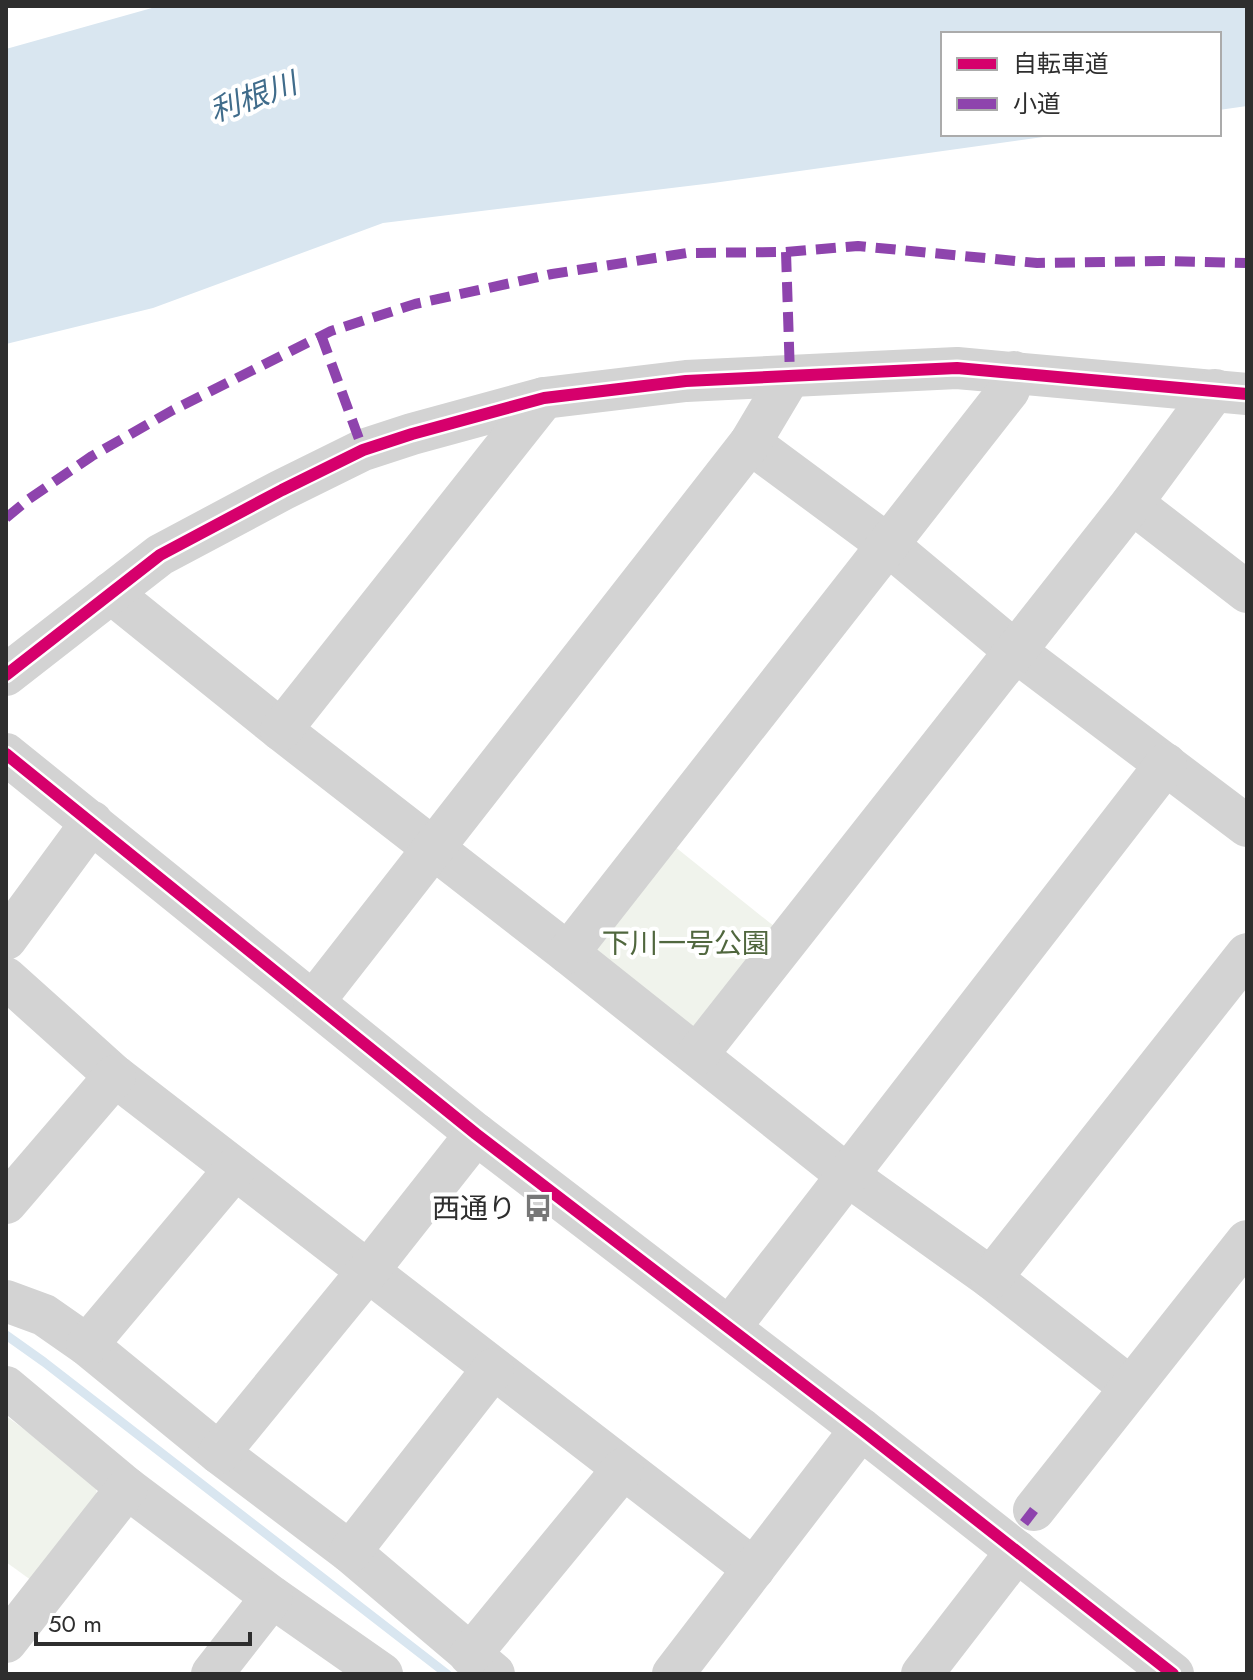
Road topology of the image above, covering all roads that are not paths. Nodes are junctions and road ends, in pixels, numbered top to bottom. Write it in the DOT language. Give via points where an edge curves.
graph roads {
  1 [pos="1014,372"];
  2 [pos="790,376"];
  3 [pos="1231,392"];
  4 [pos="544,398"];
  5 [pos="750,443"];
  6 [pos="1132,503"];
  7 [pos="888,545"];
  8 [pos="1247,592"];
  9 [pos="111,593"];
  10 [pos="1015,651"];
  11 [pos="6,675"];
  12 [pos="281,730"];
  13 [pos="6,754"];
  14 [pos="1166,764"];
  15 [pos="92,822"];
  16 [pos="1247,826"];
  17 [pos="434,849"];
  18 [pos="6,939"];
  19 [pos="568,953"];
  20 [pos="1247,954"];
  21 [pos="6,978"];
  22 [pos="314,1001"];
  23 [pos="697,1055"];
  24 [pos="115,1076"];
  25 [pos="476,1134"];
  26 [pos="235,1169"];
  27 [pos="847,1175"];
  28 [pos="6,1203"];
  29 [pos="1247,1241"];
  30 [pos="368,1271"];
  31 [pos="991,1278"];
  32 [pos="6,1301"];
  33 [pos="730,1327"];
  34 [pos="87,1345"];
  35 [pos="493,1369"];
  36 [pos="6,1387"];
  37 [pos="1130,1387"];
  38 [pos="861,1429"];
  39 [pos="219,1453"];
  40 [pos="623,1469"];
  41 [pos="127,1488"];
  42 [pos="1034,1510"];
  43 [pos="1017,1551"];
  44 [pos="350,1552"];
  45 [pos="754,1569"];
  46 [pos="272,1597"];
  47 [pos="6,1642"];
  48 [pos="482,1665"];
  49 [pos="212,1674"];
  50 [pos="382,1674"];
  51 [pos="673,1674"];
  52 [pos="922,1674"];
  53 [pos="1173,1674"];
  1 -- 2 [label="street" via="957,368"];
  1 -- 3 [label="street"];
  1 -- 7 [label="street" via="1009,390"];
  2 -- 4 [label="street" via="686,381"];
  2 -- 5 [label="street"];
  3 -- 6 [label="street"];
  4 -- 9 [label="street" via="363,450 160,555"];
  4 -- 12 [label="street"];
  5 -- 7 [label="street"];
  5 -- 17 [label="street"];
  6 -- 8 [label="street"];
  6 -- 10 [label="street"];
  7 -- 10 [label="street"];
  7 -- 19 [label="street"];
  9 -- 11 [label="street"];
  9 -- 12 [label="street"];
  10 -- 14 [label="street"];
  10 -- 23 [label="street"];
  12 -- 17 [label="street"];
  13 -- 15 [label="street"];
  14 -- 16 [label="street"];
  14 -- 27 [label="street"];
  15 -- 18 [label="street"];
  15 -- 22 [label="street"];
  17 -- 19 [label="street"];
  17 -- 22 [label="street"];
  19 -- 23 [label="street"];
  20 -- 31 [label="street"];
  21 -- 24 [label="street"];
  22 -- 25 [label="street"];
  23 -- 27 [label="street"];
  24 -- 26 [label="street"];
  24 -- 28 [label="street"];
  25 -- 30 [label="street"];
  25 -- 33 [label="street"];
  26 -- 30 [label="street"];
  26 -- 34 [label="street"];
  27 -- 31 [label="street"];
  27 -- 33 [label="street"];
  29 -- 37 [label="street"];
  30 -- 35 [label="street"];
  30 -- 39 [label="street"];
  31 -- 37 [label="street"];
  32 -- 34 [label="street" via="44,1315"];
  33 -- 38 [label="street"];
  34 -- 39 [label="street"];
  35 -- 40 [label="street"];
  35 -- 44 [label="street"];
  36 -- 41 [label="street"];
  37 -- 42 [label="street"];
  38 -- 43 [label="street"];
  38 -- 45 [label="street"];
  39 -- 44 [label="street"];
  40 -- 45 [label="street"];
  40 -- 48 [label="street"];
  41 -- 46 [label="street"];
  41 -- 47 [label="street"];
  43 -- 52 [label="street"];
  43 -- 53 [label="street"];
  44 -- 48 [label="street"];
  45 -- 51 [label="street"];
  46 -- 49 [label="street"];
  46 -- 50 [label="street"];
}
